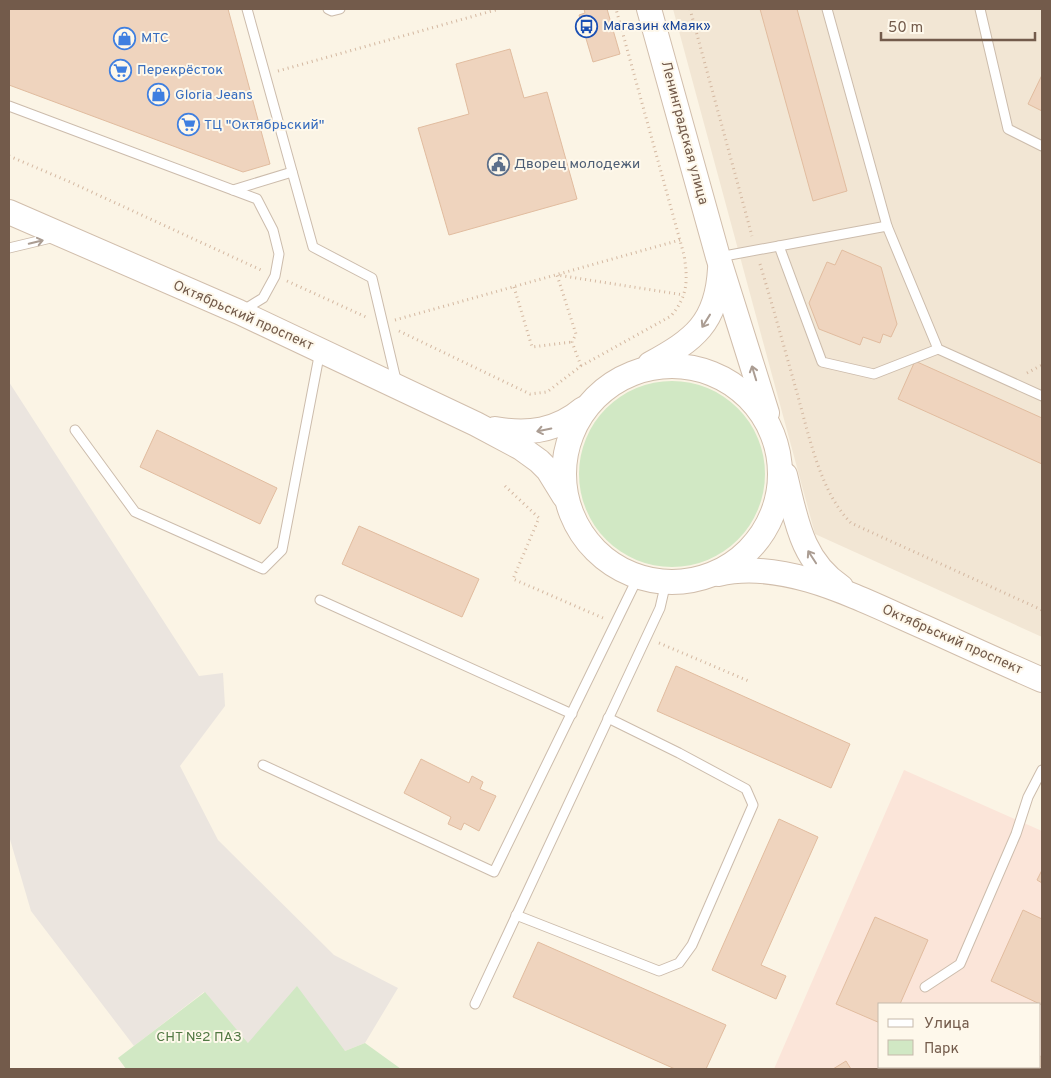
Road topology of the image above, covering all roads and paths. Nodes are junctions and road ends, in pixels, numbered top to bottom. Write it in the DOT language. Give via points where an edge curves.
graph roads {
  1 [pos="247,9"];
  2 [pos="328,9"];
  3 [pos="340,9"];
  4 [pos="499,9"];
  5 [pos="616,9"];
  6 [pos="650,9"];
  7 [pos="827,9"];
  8 [pos="980,9"];
  9 [pos="266,74"];
  10 [pos="9,106"];
  11 [pos="1042,146"];
  12 [pos="292,172"];
  13 [pos="233,190"];
  14 [pos="9,212"];
  15 [pos="887,226"];
  16 [pos="63,235"];
  17 [pos="680,240"];
  18 [pos="780,246"];
  19 [pos="9,248"];
  20 [pos="718,257"];
  21 [pos="557,275"];
  22 [pos="514,287"];
  23 [pos="684,295"];
  24 [pos="239,312"];
  25 [pos="383,324"];
  26 [pos="572,342"];
  27 [pos="938,349"];
  28 [pos="320,351"];
  29 [pos="581,366"];
  30 [pos="634,372"];
  31 [pos="397,387"];
  32 [pos="530,394"];
  33 [pos="598,394"];
  34 [pos="1042,396"];
  35 [pos="476,424"];
  36 [pos="75,430"];
  37 [pos="777,446"];
  38 [pos="504,486"];
  39 [pos="570,512"];
  40 [pos="711,576"];
  41 [pos="638,577"];
  42 [pos="666,582"];
  43 [pos="862,599"];
  44 [pos="320,600"];
  45 [pos="616,624"];
  46 [pos="646,637"];
  47 [pos="1042,680"];
  48 [pos="751,682"];
  49 [pos="572,714"];
  50 [pos="608,718"];
  51 [pos="263,765"];
  52 [pos="1042,770"];
  53 [pos="516,915"];
  54 [pos="925,987"];
  55 [pos="475,1004"];
  1 -- 9 [label="lane"];
  2 -- 3 [label="lane"];
  4 -- 9 [label="path"];
  5 -- 17 [label="path"];
  6 -- 20 [label="main road, Ленинградская улица"];
  7 -- 15 [label="lane"];
  8 -- 11 [label="lane" via="1008,130"];
  9 -- 12 [label="lane"];
  10 -- 13 [label="lane"];
  12 -- 13 [label="lane"];
  12 -- 25 [label="lane" via="313,247 372,278"];
  13 -- 24 [label="lane" via="257,198 273,230 279,254 275,276 263,298"];
  14 -- 16 [label="main road, Октябрьский проспект"];
  15 -- 18 [label="lane"];
  15 -- 27 [label="lane"];
  19 -- 16 [label="lane, one-way"];
  16 -- 24 [label="main road, Октябрьский проспект"];
  17 -- 21 [label="path"];
  17 -- 23 [label="path" via="686,268"];
  18 -- 20 [label="lane"];
  18 -- 27 [label="lane" via="822,362 874,374"];
  20 -- 30 [label="main road, Ленинградская улица, one-way" via="719,286 708,319 686,343"];
  37 -- 20 [label="main road, Ленинградская улица, one-way"];
  21 -- 22 [label="path"];
  21 -- 23 [label="path"];
  21 -- 26 [label="path" via="576,334"];
  22 -- 25 [label="path"];
  22 -- 26 [label="path" via="532,348"];
  23 -- 29 [label="path" via="671,316"];
  24 -- 28 [label="main road, Октябрьский проспект"];
  25 -- 31 [label="lane"];
  26 -- 29 [label="path"];
  27 -- 34 [label="lane"];
  28 -- 31 [label="main road, Октябрьский проспект"];
  28 -- 36 [label="lane" via="282,550 263,569 135,512"];
  29 -- 32 [label="path" via="547,392"];
  30 -- 33 [label="main road"];
  30 -- 37 [label="main road" via="676,365 718,375 752,400 765,416"];
  31 -- 35 [label="main road, Октябрьский проспект"];
  33 -- 35 [label="main road, Октябрьский проспект, one-way" via="574,417 553,428 508,431"];
  33 -- 39 [label="main road" via="574,428 566,449 565,490"];
  35 -- 39 [label="main road, Октябрьский проспект" via="539,461 557,483"];
  37 -- 40 [label="main road" via="781,476 771,519 747,553"];
  43 -- 37 [label="main road, Октябрьский проспект, one-way" via="831,580 811,557 798,529"];
  38 -- 45 [label="path" via="539,518 513,579"];
  39 -- 41 [label="main road, Октябрьский проспект" via="594,549 609,563"];
  40 -- 42 [label="main road, Октябрьский проспект"];
  40 -- 43 [label="main road, Октябрьский проспект" via="744,570 780,574"];
  41 -- 42 [label="main road, Октябрьский проспект"];
  41 -- 45 [label="lane"];
  42 -- 46 [label="lane" via="660,608"];
  43 -- 47 [label="main road, Октябрьский проспект"];
  44 -- 49 [label="lane"];
  45 -- 49 [label="lane"];
  46 -- 48 [label="path"];
  46 -- 50 [label="lane"];
  49 -- 51 [label="lane" via="494,872"];
  50 -- 53 [label="lane"];
  50 -- 53 [label="lane" via="746,789 753,805 692,945 679,963 659,972"];
  52 -- 54 [label="lane" via="960,964"];
  53 -- 55 [label="lane"];
}
